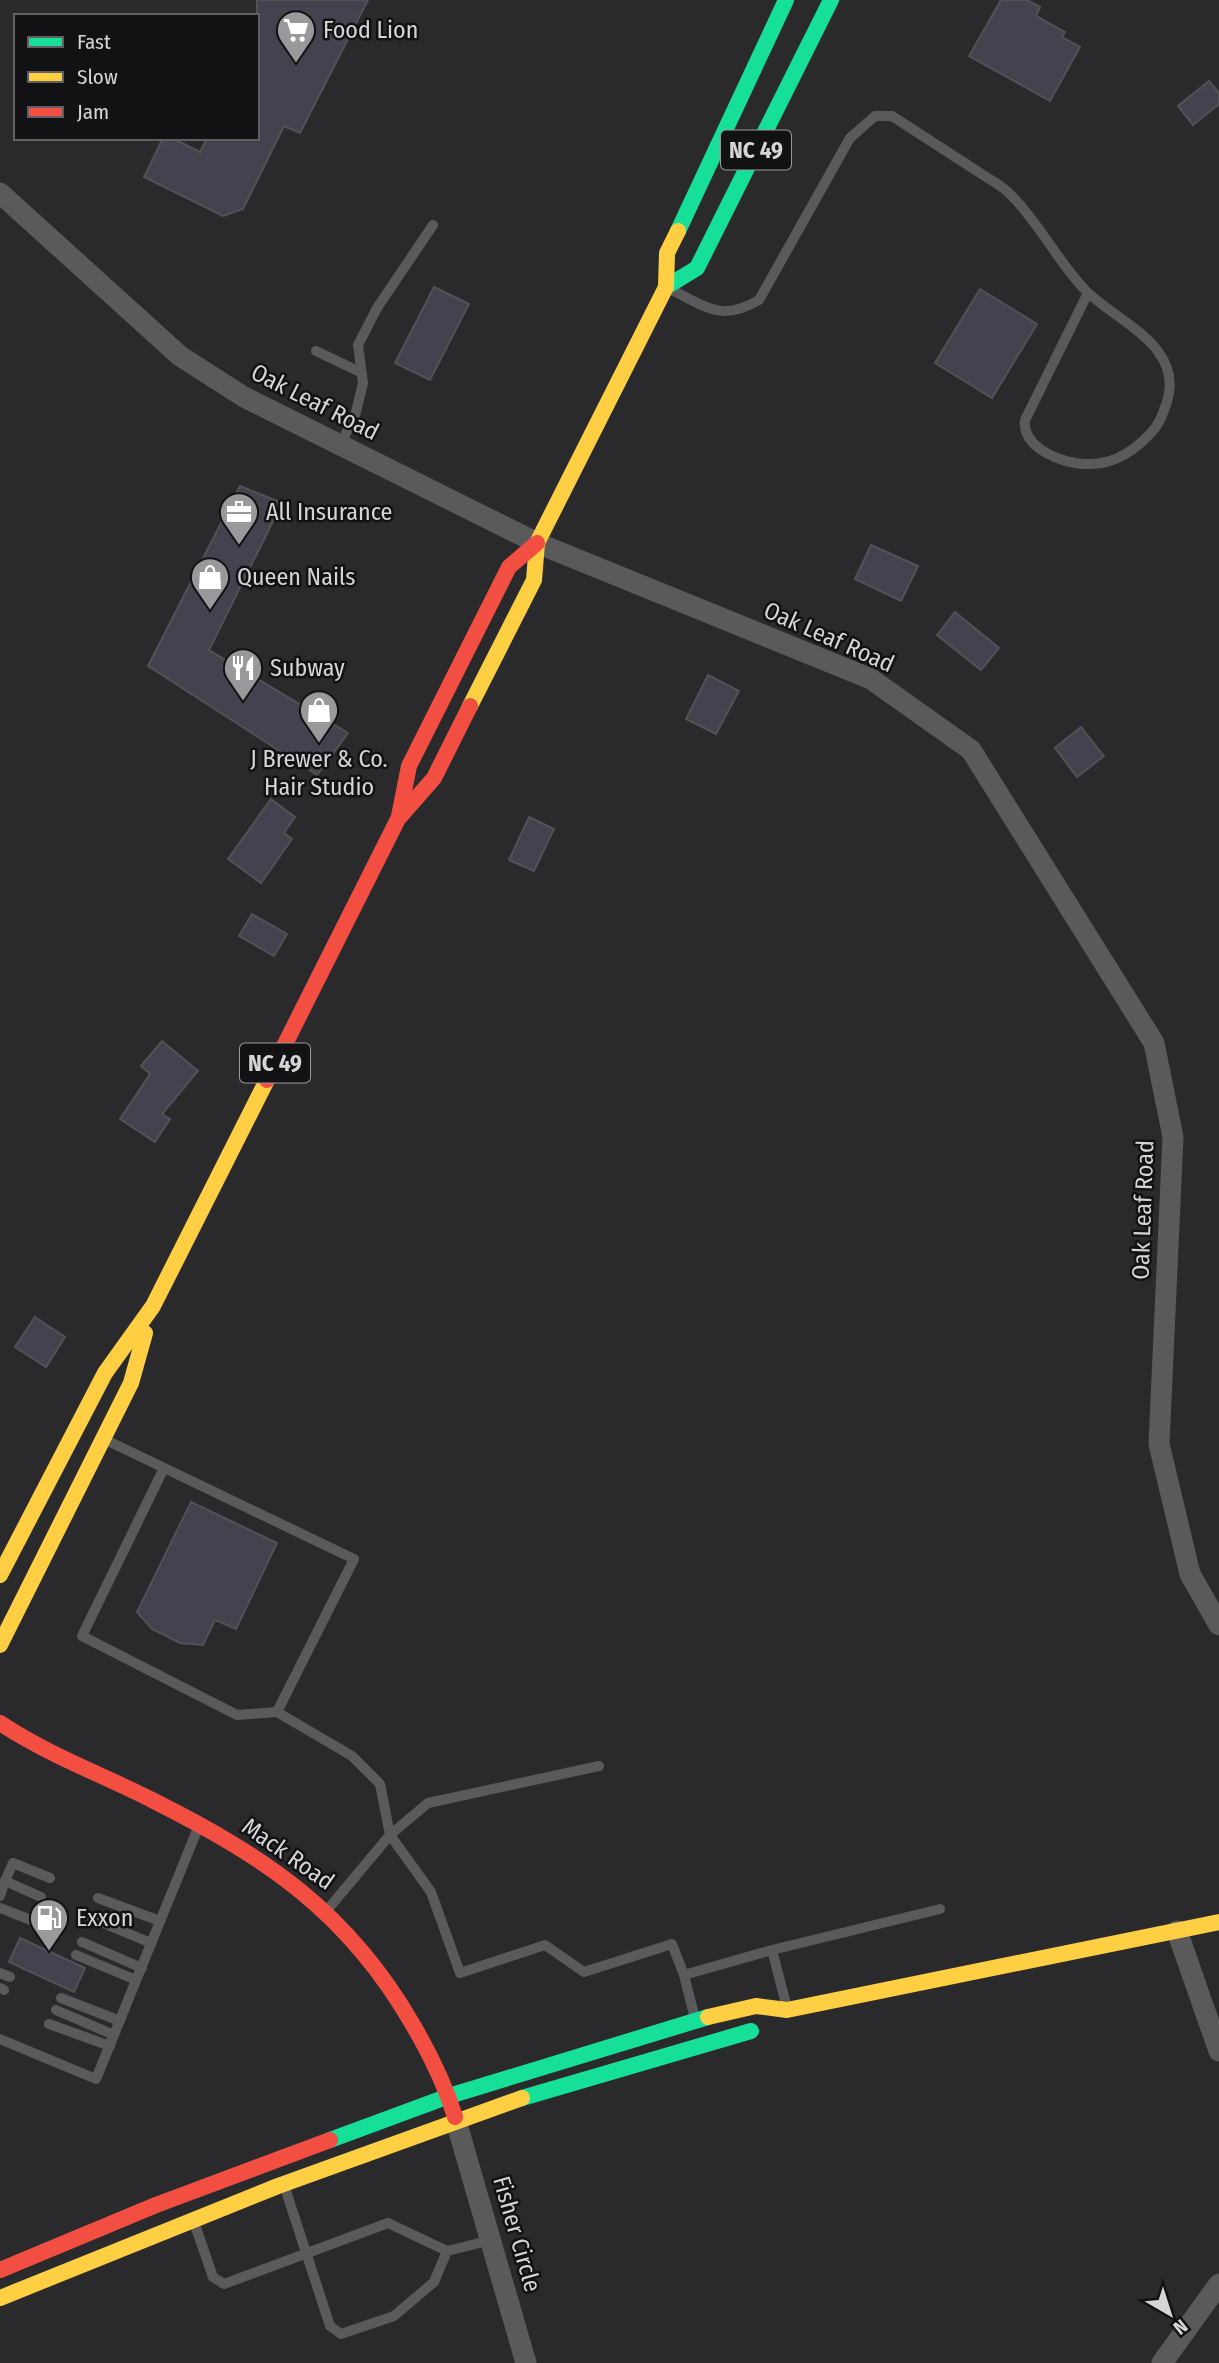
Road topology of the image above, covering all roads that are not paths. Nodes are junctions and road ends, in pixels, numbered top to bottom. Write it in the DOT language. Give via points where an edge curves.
graph roads {
  1 [pos="786,0"];
  2 [pos="831,0"];
  3 [pos="0,193"];
  4 [pos="433,225"];
  5 [pos="666,287"];
  6 [pos="1088,293"];
  7 [pos="316,351"];
  8 [pos="360,372"];
  9 [pos="340,445"];
  10 [pos="537,543"];
  11 [pos="398,820"];
  12 [pos="153,1306"];
  13 [pos="103,1438"];
  14 [pos="164,1468"];
  15 [pos="0,1575"];
  16 [pos="1219,1626"];
  17 [pos="0,1645"];
  18 [pos="277,1712"];
  19 [pos="0,1723"];
  20 [pos="599,1766"];
  21 [pos="200,1824"];
  22 [pos="390,1835"];
  23 [pos="50,1878"];
  24 [pos="5,1881"];
  25 [pos="0,1896"];
  26 [pos="41,1897"];
  27 [pos="98,1898"];
  28 [pos="0,1908"];
  29 [pos="940,1909"];
  30 [pos="328,1910"];
  31 [pos="91,1918"];
  32 [pos="31,1920"];
  33 [pos="160,1922"];
  34 [pos="1219,1922"];
  35 [pos="1177,1931"];
  36 [pos="82,1941"];
  37 [pos="151,1943"];
  38 [pos="772,1950"];
  39 [pos="76,1955"];
  40 [pos="142,1968"];
  41 [pos="684,1975"];
  42 [pos="136,1980"];
  43 [pos="61,1998"];
  44 [pos="56,2010"];
  45 [pos="787,2010"];
  46 [pos="696,2020"];
  47 [pos="120,2021"];
  48 [pos="49,2024"];
  49 [pos="0,2039"];
  50 [pos="112,2040"];
  51 [pos="1219,2051"];
  52 [pos="449,2096"];
  53 [pos="456,2121"];
  54 [pos="284,2183"];
  55 [pos="192,2219"];
  56 [pos="492,2240"];
  57 [pos="447,2251"];
  58 [pos="306,2254"];
  59 [pos="0,2270"];
  60 [pos="1219,2284"];
  61 [pos="0,2298"];
  62 [pos="526,2363"];
  63 [pos="1162,2363"];
  1 -- 5 [label="main road, NC 49" via="667,253"];
  2 -- 5 [label="main road, NC 49" via="697,268"];
  3 -- 9 [label="street, Oak Leaf Road" via="180,356 244,397"];
  4 -- 8 [label="lane" via="358,345"];
  5 -- 6 [label="lane" via="713,311 740,311 759,300 850,138 875,116 892,116 1009,193"];
  5 -- 10 [label="main road, NC 49"];
  6 -- 6 [label="lane" via="1162,354 1170,391 1160,424 1138,447 1119,459 1095,465 1052,455 1028,440 1024,432"];
  7 -- 8 [label="lane"];
  8 -- 9 [label="lane" via="363,383 355,416"];
  9 -- 10 [label="street, Oak Leaf Road"];
  10 -- 11 [label="main road, NC 49" via="534,580 434,778"];
  10 -- 11 [label="main road, NC 49" via="509,567 409,766"];
  10 -- 16 [label="street, Oak Leaf Road" via="871,679 971,750 1154,1043 1173,1137 1159,1444 1190,1574"];
  11 -- 12 [label="main road, NC 49"];
  12 -- 13 [label="main road, NC 49" via="131,1382"];
  12 -- 15 [label="main road, NC 49" via="105,1373"];
  13 -- 14 [label="lane"];
  13 -- 17 [label="main road, NC 49"];
  14 -- 18 [label="lane" via="354,1559"];
  14 -- 18 [label="lane" via="82,1636 237,1715"];
  18 -- 22 [label="lane" via="352,1756 380,1784"];
  19 -- 21 [label="main road, Mack Road" via="30,1743"];
  20 -- 22 [label="lane" via="428,1802"];
  21 -- 30 [label="main road, Mack Road" via="275,1868"];
  21 -- 33 [label="lane"];
  22 -- 30 [label="lane"];
  22 -- 41 [label="lane" via="431,1892 460,1973 545,1945 584,1972 672,1944"];
  23 -- 24 [label="lane" via="13,1863"];
  24 -- 25 [label="lane"];
  24 -- 26 [label="lane"];
  27 -- 33 [label="lane"];
  28 -- 32 [label="lane"];
  29 -- 38 [label="lane"];
  30 -- 52 [label="main road, Mack Road" via="404,2001"];
  31 -- 37 [label="lane"];
  33 -- 37 [label="lane"];
  34 -- 35 [label="main road"];
  35 -- 45 [label="main road"];
  35 -- 51 [label="street"];
  36 -- 40 [label="lane"];
  37 -- 40 [label="lane"];
  38 -- 41 [label="lane"];
  38 -- 45 [label="lane"];
  39 -- 42 [label="lane"];
  40 -- 42 [label="lane"];
  41 -- 46 [label="lane"];
  42 -- 47 [label="lane"];
  43 -- 47 [label="lane"];
  44 -- 50 [label="lane"];
  45 -- 46 [label="main road" via="756,2006"];
  45 -- 53 [label="main road" via="757,2030 647,2059"];
  46 -- 52 [label="main road"];
  47 -- 50 [label="lane"];
  48 -- 50 [label="lane"];
  49 -- 50 [label="lane" via="96,2079"];
  52 -- 53 [label="main road, Mack Road"];
  52 -- 59 [label="main road" via="168,2201"];
  53 -- 54 [label="main road"];
  53 -- 56 [label="street, Fisher Circle"];
  54 -- 55 [label="main road"];
  54 -- 58 [label="lane"];
  55 -- 58 [label="lane" via="213,2277 224,2284"];
  55 -- 61 [label="main road"];
  56 -- 57 [label="lane"];
  56 -- 62 [label="street, Fisher Circle"];
  57 -- 58 [label="lane" via="388,2223"];
  57 -- 58 [label="lane" via="434,2282 394,2316 341,2334 330,2326"];
  60 -- 63 [label="street"];
}
